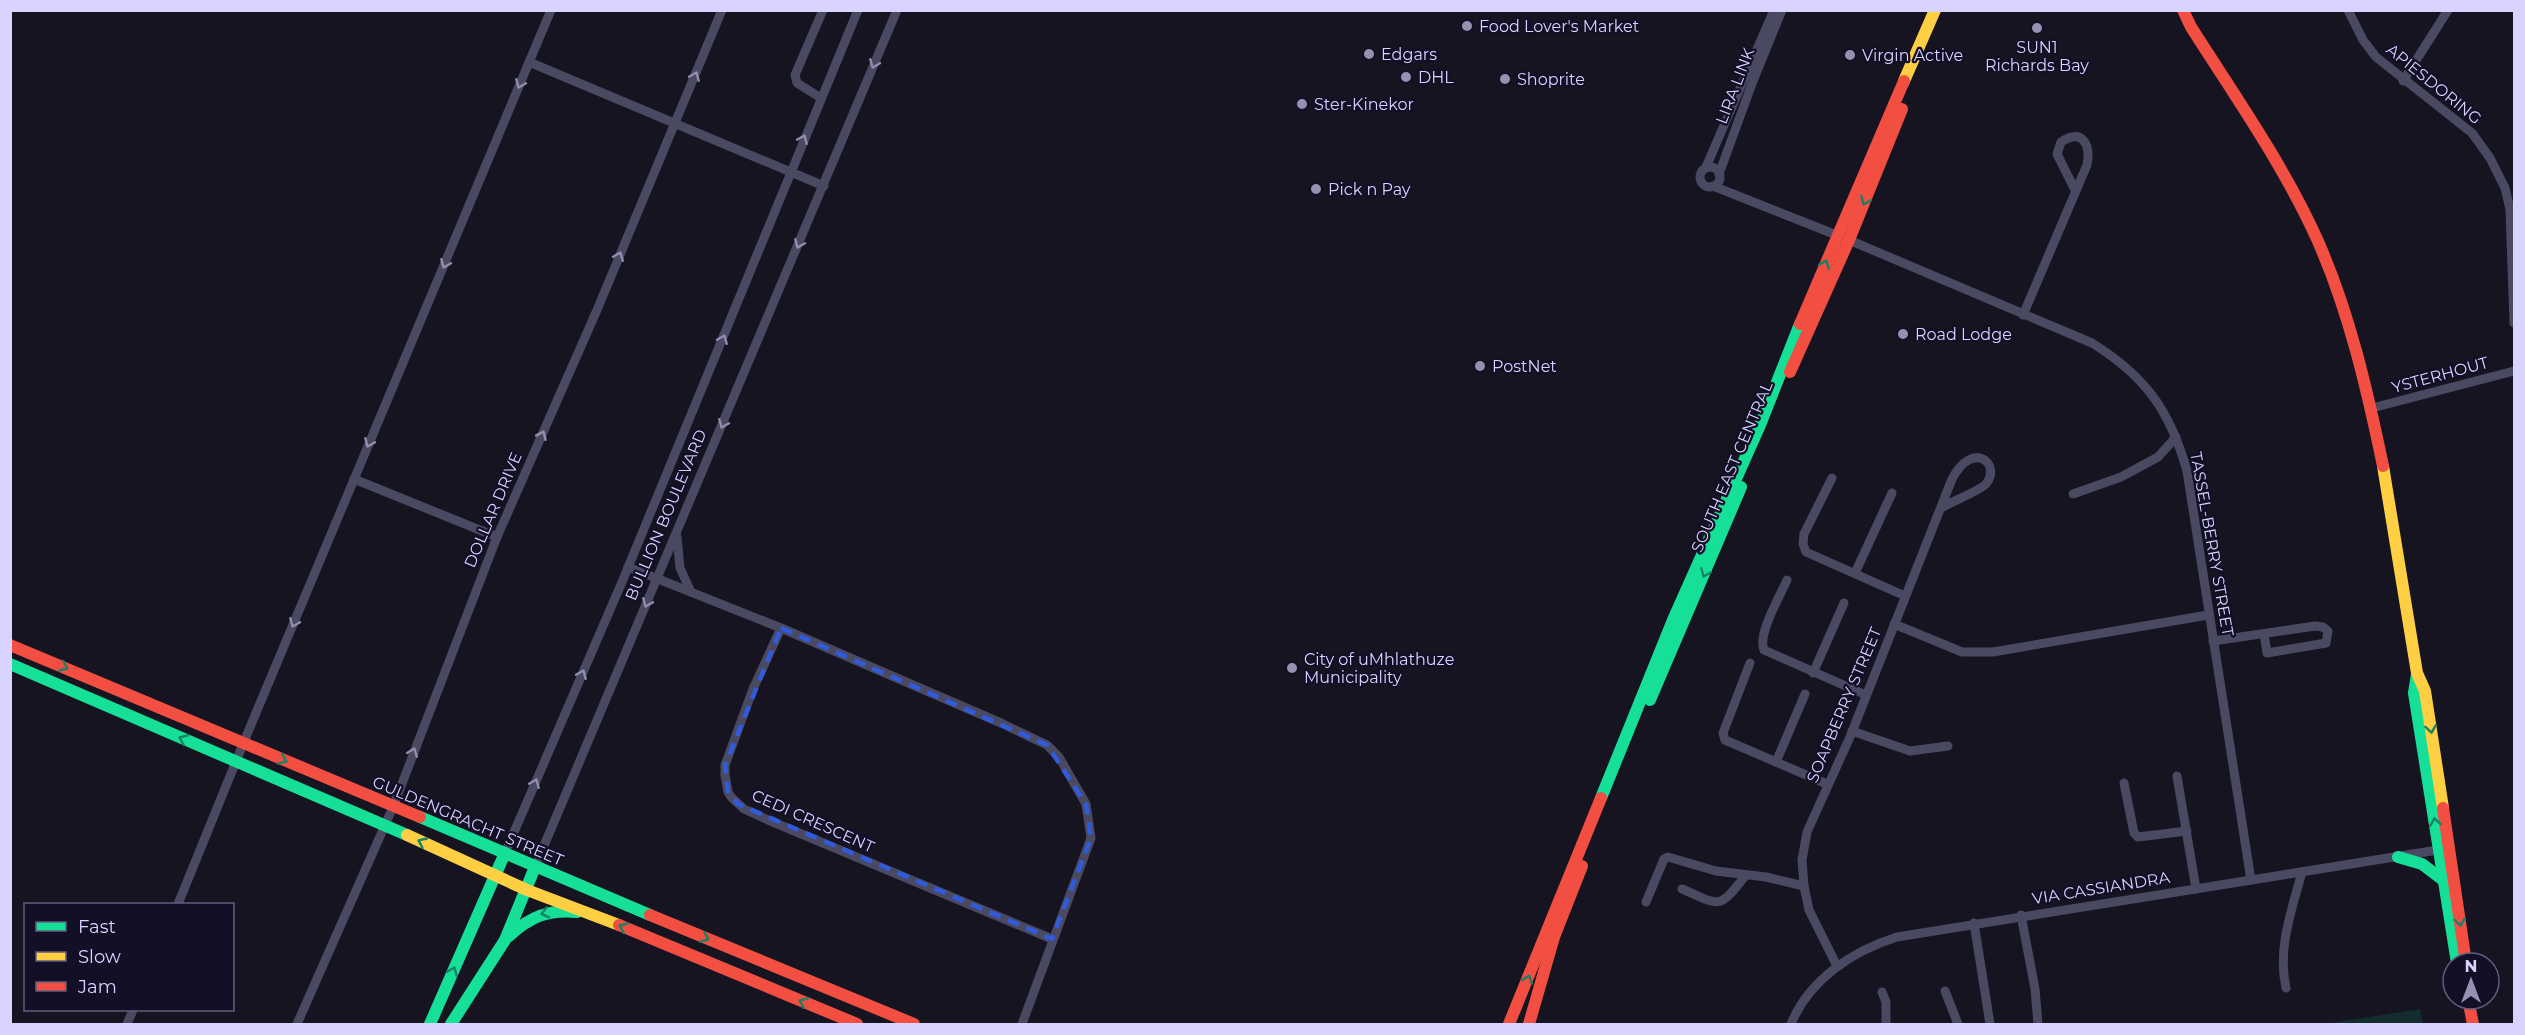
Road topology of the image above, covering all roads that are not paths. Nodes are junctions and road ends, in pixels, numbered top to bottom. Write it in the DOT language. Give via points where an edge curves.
graph roads {
  1 [pos="551,10"];
  2 [pos="722,10"];
  3 [pos="823,10"];
  4 [pos="858,10"];
  5 [pos="897,10"];
  6 [pos="1774,10"];
  7 [pos="1782,10"];
  8 [pos="1935,10"];
  9 [pos="1942,10"];
  10 [pos="2176,10"];
  11 [pos="2183,10"];
  12 [pos="2348,10"];
  13 [pos="2448,10"];
  14 [pos="2191,27"];
  15 [pos="529,62"];
  16 [pos="2403,81"];
  17 [pos="820,98"];
  18 [pos="675,125"];
  19 [pos="1706,167"];
  20 [pos="789,172"];
  21 [pos="1719,175"];
  22 [pos="824,186"];
  23 [pos="1713,186"];
  24 [pos="2075,190"];
  25 [pos="1741,196"];
  26 [pos="1843,238"];
  27 [pos="2023,315"];
  28 [pos="2514,323"];
  29 [pos="2514,371"];
  30 [pos="2372,408"];
  31 [pos="2176,437"];
  32 [pos="1832,478"];
  33 [pos="354,479"];
  34 [pos="1892,493"];
  35 [pos="2073,494"];
  36 [pos="1941,508"];
  37 [pos="677,532"];
  38 [pos="497,537"];
  39 [pos="628,567"];
  40 [pos="1855,573"];
  41 [pos="657,579"];
  42 [pos="1787,580"];
  43 [pos="691,592"];
  44 [pos="1905,596"];
  45 [pos="1844,603"];
  46 [pos="2208,615"];
  47 [pos="1894,624"];
  48 [pos="781,628"];
  49 [pos="2264,634"];
  50 [pos="2213,641"];
  51 [pos="10,645"];
  52 [pos="1750,663"];
  53 [pos="10,664"];
  54 [pos="1813,673"];
  55 [pos="1805,694"];
  56 [pos="1866,696"];
  57 [pos="1852,731"];
  58 [pos="244,743"];
  59 [pos="1948,746"];
  60 [pos="237,762"];
  61 [pos="1776,762"];
  62 [pos="2177,776"];
  63 [pos="2124,783"];
  64 [pos="1827,784"];
  65 [pos="393,807"];
  66 [pos="384,824"];
  67 [pos="2187,831"];
  68 [pos="2444,849"];
  69 [pos="505,853"];
  70 [pos="2398,857"];
  71 [pos="535,867"];
  72 [pos="2302,872"];
  73 [pos="494,875"];
  74 [pos="1745,876"];
  75 [pos="2251,880"];
  76 [pos="2444,880"];
  77 [pos="1804,886"];
  78 [pos="1682,889"];
  79 [pos="2196,889"];
  80 [pos="527,890"];
  81 [pos="1646,902"];
  82 [pos="178,903"];
  83 [pos="593,914"];
  84 [pos="2021,915"];
  85 [pos="1974,923"];
  86 [pos="1550,935"];
  87 [pos="1052,939"];
  88 [pos="505,940"];
  89 [pos="2455,951"];
  90 [pos="2464,951"];
  91 [pos="1837,966"];
  92 [pos="2286,988"];
  93 [pos="1945,991"];
  94 [pos="1882,992"];
  95 [pos="297,1024"];
  96 [pos="430,1024"];
  97 [pos="451,1024"];
  98 [pos="857,1024"];
  99 [pos="914,1024"];
  100 [pos="1022,1024"];
  101 [pos="1509,1024"];
  102 [pos="1529,1024"];
  103 [pos="1791,1024"];
  104 [pos="1886,1024"];
  105 [pos="1958,1024"];
  106 [pos="1990,1024"];
  107 [pos="2038,1024"];
  1 -- 15 [label="street"];
  18 -- 2 [label="street, DOLLAR DRIVE, one-way"];
  3 -- 17 [label="street" via="795,75 801,85"];
  4 -- 17 [label="street, BULLION BOULEVARD"];
  5 -- 22 [label="street, BULLION BOULEVARD, one-way"];
  6 -- 19 [label="street, LIRA LINK"];
  7 -- 21 [label="street, LIRA LINK"];
  8 -- 26 [label="street, SOUTH EAST CENTRAL"];
  9 -- 26 [label="street, SOUTH EAST CENTRAL, one-way"];
  10 -- 14 [label="street"];
  11 -- 14 [label="street"];
  12 -- 16 [label="street, APIESDORING" via="2376,57"];
  13 -- 16 [label="street"];
  14 -- 30 [label="street" via="2277,162 2318,242 2345,312"];
  15 -- 18 [label="street"];
  15 -- 33 [label="street, one-way"];
  16 -- 28 [label="street, APIESDORING" via="2472,133 2500,176 2512,222"];
  20 -- 17 [label="street, BULLION BOULEVARD, one-way"];
  18 -- 20 [label="street"];
  38 -- 18 [label="street, DOLLAR DRIVE, one-way"];
  19 -- 21 [label="street" via="1714,168"];
  19 -- 23 [label="street" via="1701,180"];
  20 -- 22 [label="street"];
  39 -- 20 [label="street, BULLION BOULEVARD, one-way"];
  21 -- 23 [label="street"];
  21 -- 25 [label="street"];
  22 -- 37 [label="street, BULLION BOULEVARD, one-way"];
  23 -- 25 [label="street"];
  24 -- 24 [label="street" via="2089,152 2085,142 2076,136 2061,142 2057,154"];
  24 -- 27 [label="street"];
  25 -- 26 [label="street"];
  26 -- 27 [label="street, TASSEL-BERRY STREET"];
  26 -- 86 [label="street, SOUTH EAST CENTRAL"];
  27 -- 31 [label="street, TASSEL-BERRY STREET" via="2092,343 2125,365 2153,394"];
  29 -- 30 [label="street, YSTERHOUT"];
  30 -- 68 [label="street" via="2417,673 2414,693"];
  31 -- 35 [label="street" via="2158,457 2121,477"];
  31 -- 46 [label="street, TASSEL-BERRY STREET" via="2190,490"];
  32 -- 40 [label="street" via="1804,534 1803,544 1810,555"];
  33 -- 38 [label="street"];
  33 -- 58 [label="street, one-way"];
  34 -- 40 [label="street"];
  36 -- 36 [label="street" via="1958,467 1975,457 1985,460 1990,475 1985,486"];
  36 -- 44 [label="street"];
  37 -- 41 [label="street, BULLION BOULEVARD"];
  37 -- 43 [label="street" via="680,568"];
  65 -- 38 [label="street, DOLLAR DRIVE, one-way"];
  39 -- 41 [label="street"];
  69 -- 39 [label="street, BULLION BOULEVARD, one-way"];
  40 -- 44 [label="street"];
  41 -- 43 [label="street"];
  41 -- 71 [label="street, BULLION BOULEVARD, one-way"];
  42 -- 54 [label="street" via="1765,630 1762,648"];
  43 -- 48 [label="street"];
  44 -- 47 [label="street"];
  45 -- 54 [label="street"];
  46 -- 47 [label="street, SOAPBERRY STREET" via="1974,653 1962,652"];
  46 -- 50 [label="street, TASSEL-BERRY STREET"];
  47 -- 56 [label="street, SOAPBERRY STREET"];
  48 -- 87 [label="street" via="1030,736 1047,745 1059,758 1086,804 1091,838"];
  48 -- 87 [label="street, CEDI CRESCENT" via="725,765 725,781 732,798 744,809 768,820"];
  49 -- 49 [label="street" via="2315,626 2328,631 2329,638 2326,643 2267,653"];
  49 -- 50 [label="street"];
  50 -- 75 [label="street, TASSEL-BERRY STREET"];
  51 -- 58 [label="street, GULDENGRACHT STREET, one-way"];
  52 -- 61 [label="street" via="1723,736"];
  60 -- 53 [label="street, one-way"];
  54 -- 56 [label="street"];
  55 -- 61 [label="street"];
  56 -- 57 [label="street, SOAPBERRY STREET"];
  57 -- 59 [label="street" via="1900,750"];
  57 -- 64 [label="street, SOAPBERRY STREET"];
  58 -- 60 [label="street"];
  58 -- 65 [label="street, GULDENGRACHT STREET, one-way"];
  60 -- 66 [label="street"];
  60 -- 82 [label="street"];
  61 -- 64 [label="street"];
  62 -- 67 [label="street"];
  63 -- 67 [label="street" via="2138,837"];
  64 -- 77 [label="street, SOAPBERRY STREET" via="1807,832 1802,860"];
  65 -- 66 [label="street, DOLLAR DRIVE"];
  65 -- 69 [label="street, GULDENGRACHT STREET"];
  73 -- 66 [label="street, one-way"];
  66 -- 95 [label="street, DOLLAR DRIVE"];
  67 -- 79 [label="street"];
  68 -- 70 [label="street, VIA CASSIANDRA"];
  68 -- 76 [label="street"];
  68 -- 90 [label="street, one-way"];
  69 -- 71 [label="street, GULDENGRACHT STREET"];
  69 -- 73 [label="street, BULLION BOULEVARD"];
  70 -- 72 [label="street, VIA CASSIANDRA"];
  70 -- 76 [label="street" via="2428,865"];
  71 -- 80 [label="street, BULLION BOULEVARD"];
  71 -- 99 [label="street, GULDENGRACHT STREET, one-way"];
  72 -- 75 [label="street, VIA CASSIANDRA"];
  72 -- 92 [label="street" via="2284,950"];
  73 -- 80 [label="street"];
  96 -- 73 [label="street, BULLION BOULEVARD, one-way"];
  74 -- 77 [label="street"];
  74 -- 78 [label="street" via="1728,899 1721,902"];
  74 -- 81 [label="street" via="1668,857"];
  75 -- 79 [label="street, VIA CASSIANDRA"];
  76 -- 89 [label="street"];
  77 -- 91 [label="street, SOAPBERRY STREET" via="1809,910"];
  79 -- 84 [label="street, VIA CASSIANDRA"];
  80 -- 83 [label="street"];
  80 -- 88 [label="street, BULLION BOULEVARD"];
  83 -- 88 [label="street, one-way" via="543,912"];
  98 -- 83 [label="street, one-way"];
  84 -- 85 [label="street, VIA CASSIANDRA"];
  84 -- 107 [label="street"];
  85 -- 91 [label="street, VIA CASSIANDRA" via="1881,942"];
  85 -- 106 [label="street"];
  101 -- 86 [label="street, one-way"];
  86 -- 102 [label="street"];
  87 -- 100 [label="street"];
  88 -- 97 [label="street, BULLION BOULEVARD"];
  91 -- 103 [label="street, VIA CASSIANDRA" via="1805,999"];
  93 -- 105 [label="street"];
  94 -- 104 [label="street"];
}
